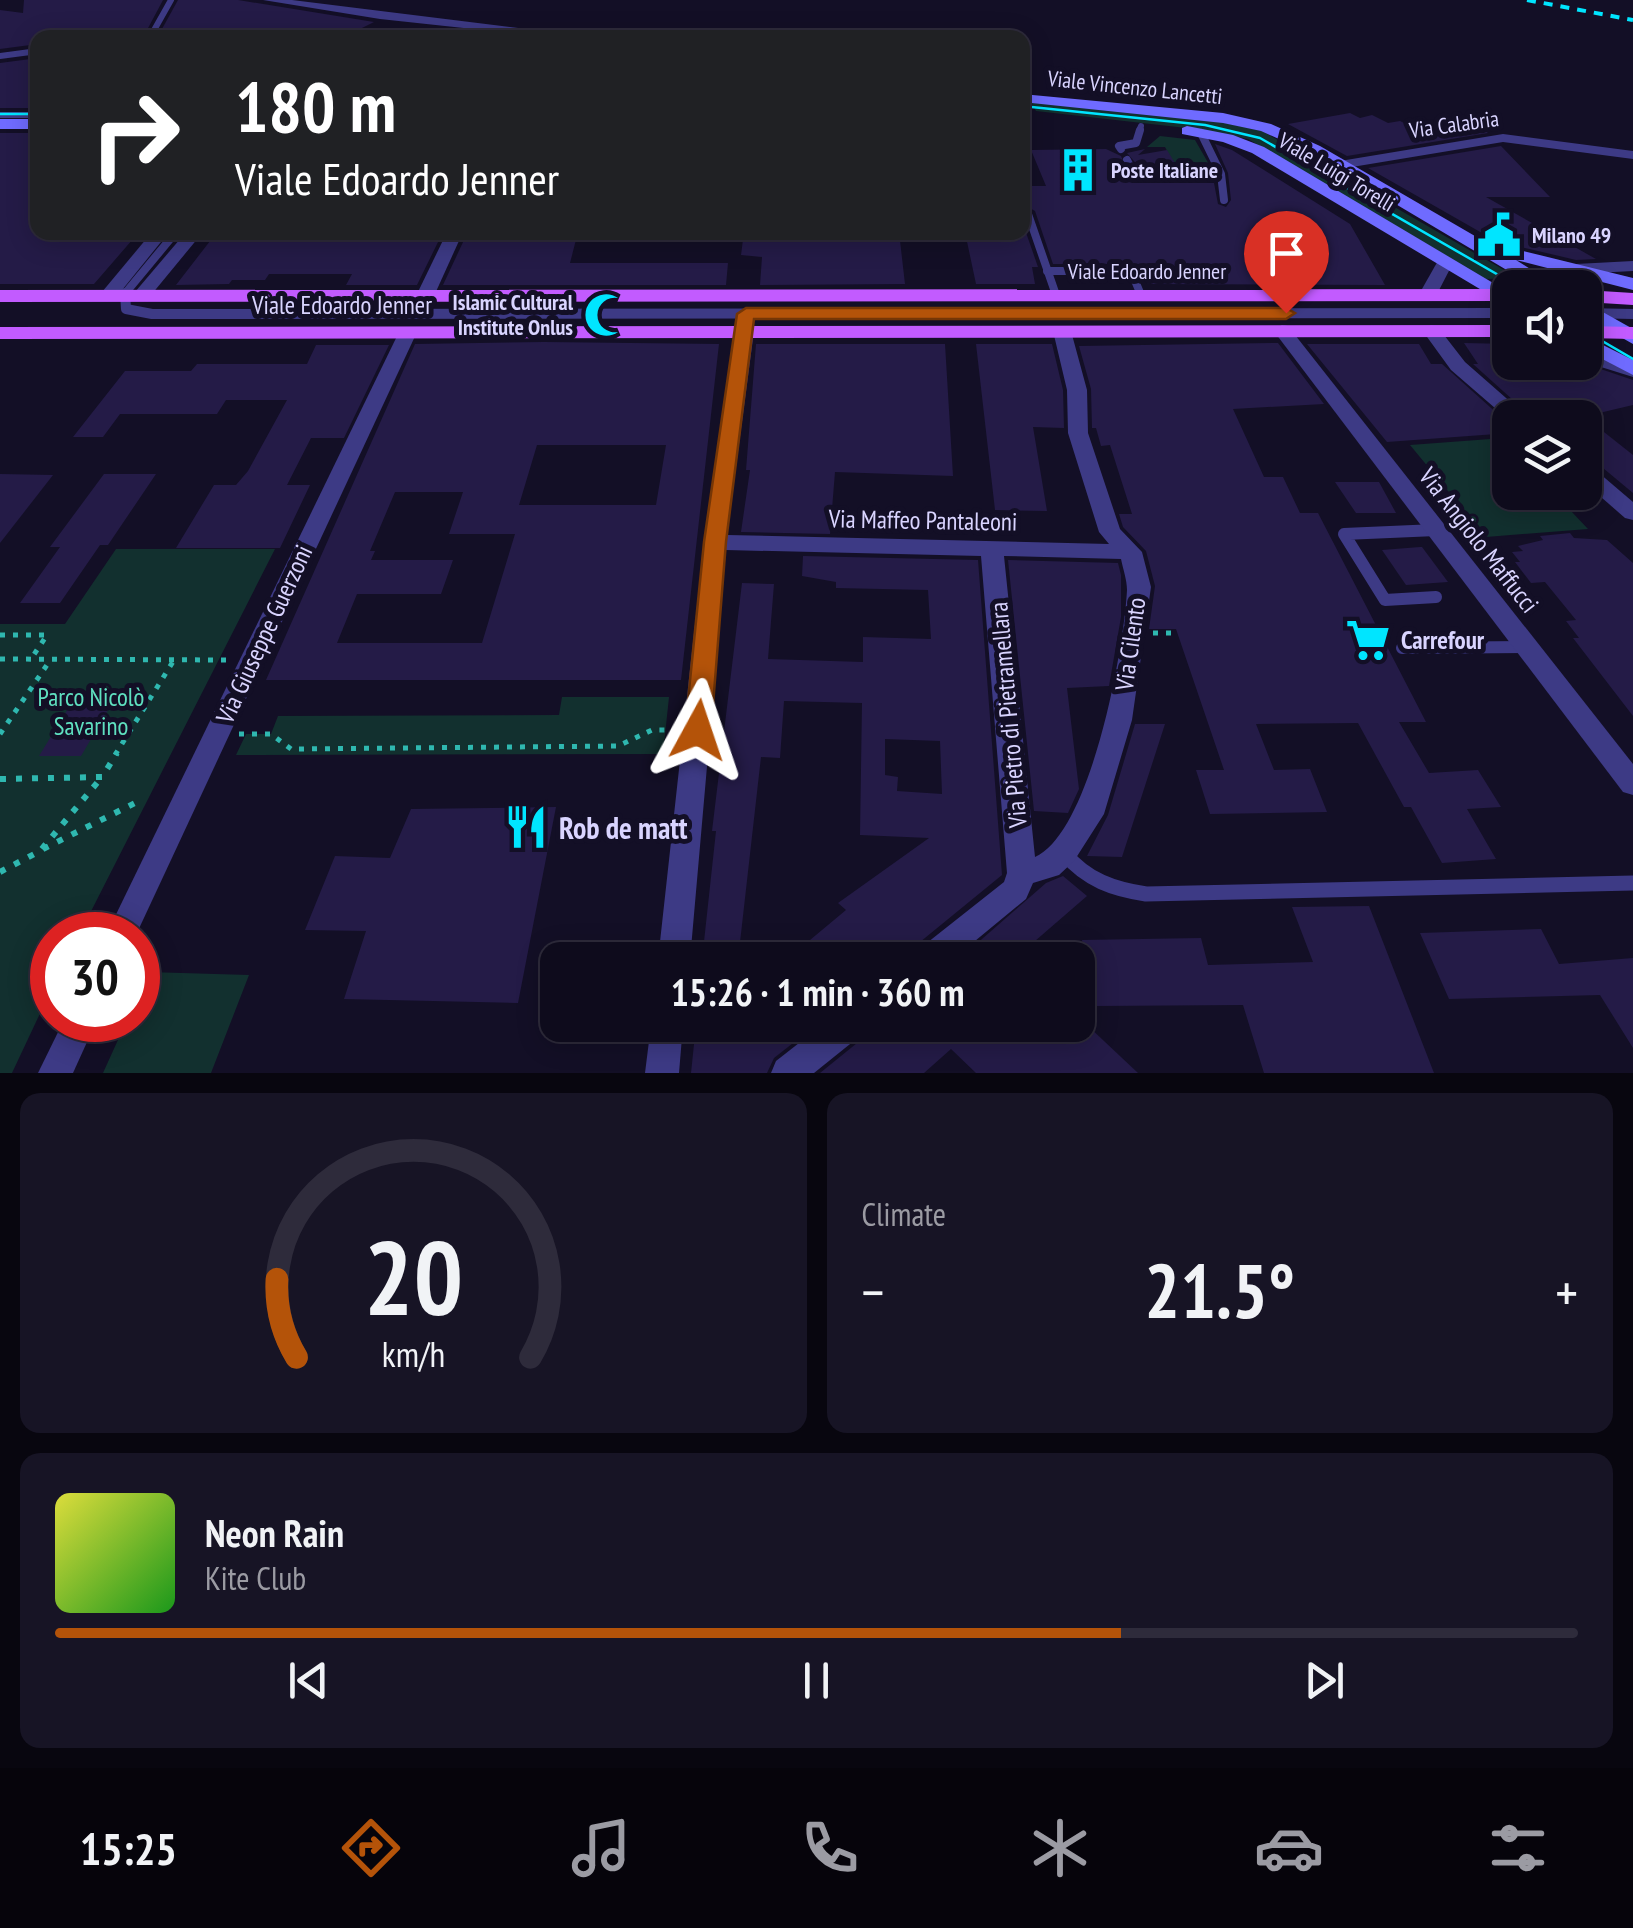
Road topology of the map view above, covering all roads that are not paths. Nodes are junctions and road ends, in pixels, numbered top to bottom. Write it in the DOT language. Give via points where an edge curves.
graph roads {
  1 [pos="171,0"];
  2 [pos="270,0"];
  3 [pos="413,19"];
  4 [pos="155,30"];
  5 [pos="429,30"];
  6 [pos="518,30"];
  7 [pos="30,53"];
  8 [pos="0,56"];
  9 [pos="13,56"];
  10 [pos="0,66"];
  11 [pos="1030,99"];
  12 [pos="0,107"];
  13 [pos="30,107"];
  14 [pos="1030,114"];
  15 [pos="0,115"];
  16 [pos="30,115"];
  17 [pos="1243,121"];
  18 [pos="0,124"];
  19 [pos="30,124"];
  20 [pos="1141,126"];
  21 [pos="1200,133"];
  22 [pos="1120,149"];
  23 [pos="1633,156"];
  24 [pos="1126,160"];
  25 [pos="1340,165"];
  26 [pos="1210,176"];
  27 [pos="1224,200"];
  28 [pos="1030,220"];
  29 [pos="156,240"];
  30 [pos="170,240"];
  31 [pos="186,240"];
  32 [pos="451,240"];
  33 [pos="1480,245"];
  34 [pos="1445,263"];
  35 [pos="1633,266"];
  36 [pos="1576,269"];
  37 [pos="1521,270"];
  38 [pos="1047,272"];
  39 [pos="1633,284"];
  40 [pos="0,296"];
  41 [pos="124,296"];
  42 [pos="425,296"];
  43 [pos="1056,296"];
  44 [pos="1141,296"];
  45 [pos="1427,296"];
  46 [pos="1633,299"];
  47 [pos="1492,302"];
  48 [pos="1602,308"];
  49 [pos="1492,311"];
  50 [pos="746,313"];
  51 [pos="1492,314"];
  52 [pos="1492,317"];
  53 [pos="1602,318"];
  54 [pos="1631,329"];
  55 [pos="1282,330"];
  56 [pos="1431,330"];
  57 [pos="1062,331"];
  58 [pos="408,332"];
  59 [pos="0,334"];
  60 [pos="1602,352"];
  61 [pos="1602,361"];
  62 [pos="1633,370"];
  63 [pos="1498,400"];
  64 [pos="1602,487"];
  65 [pos="1633,513"];
  66 [pos="1436,530"];
  67 [pos="715,542"];
  68 [pos="992,549"];
  69 [pos="1131,552"];
  70 [pos="1436,597"];
  71 [pos="1402,648"];
  72 [pos="1527,648"];
  73 [pos="1633,784"];
  74 [pos="1064,852"];
  75 [pos="1021,877"];
  76 [pos="1633,883"];
  77 [pos="132,912"];
  78 [pos="676,942"];
  79 [pos="950,942"];
  80 [pos="71,1042"];
  81 [pos="665,1042"];
  82 [pos="827,1042"];
  83 [pos="56,1073"];
  84 [pos="662,1073"];
  85 [pos="788,1073"];
  1 -- 4 [label="lane"];
  2 -- 3 [label="street"];
  3 -- 5 [label="street"];
  3 -- 6 [label="street"];
  7 -- 9 [label="lane"];
  8 -- 9 [label="lane"];
  9 -- 10 [label="lane"];
  11 -- 17 [label="main road, Viale Vincenzo Lancetti"];
  12 -- 13 [label="main road"];
  14 -- 20 [label="main road, Viale Vincenzo Lancetti"];
  15 -- 16 [label="lane"];
  17 -- 25 [label="main road, Viale Luigi Torelli"];
  18 -- 19 [label="main road"];
  20 -- 21 [label="main road, Viale Vincenzo Lancetti"];
  20 -- 22 [label="lane" via="1136,144"];
  21 -- 27 [label="lane" via="1222,174"];
  21 -- 34 [label="main road, Viale Luigi Torelli" via="1258,150"];
  23 -- 25 [label="street, Via Calabria" via="1503,138"];
  24 -- 26 [label="lane" via="1136,176"];
  25 -- 33 [label="main road, Viale Luigi Torelli"];
  28 -- 38 [label="lane"];
  29 -- 41 [label="street"];
  30 -- 41 [label="lane"];
  31 -- 41 [label="street"];
  32 -- 42 [label="street"];
  33 -- 36 [label="main road"];
  33 -- 37 [label="main road"];
  34 -- 45 [label="street"];
  34 -- 47 [label="main road, Viale Luigi Torelli"];
  35 -- 36 [label="street"];
  36 -- 39 [label="main road"];
  38 -- 43 [label="lane"];
  38 -- 44 [label="lane" via="1132,271"];
  40 -- 41 [label="main road, Viale Edoardo Jenner"];
  41 -- 42 [label="main road, Viale Edoardo Jenner"];
  41 -- 50 [label="lane, Viale Edoardo Jenner" via="126,309 142,314"];
  42 -- 50 [label="main road, Viale Edoardo Jenner"];
  43 -- 44 [label="main road, Viale Edoardo Jenner"];
  43 -- 50 [label="main road, Viale Edoardo Jenner"];
  44 -- 45 [label="main road, Viale Edoardo Jenner"];
  45 -- 49 [label="main road, Viale Edoardo Jenner"];
  46 -- 48 [label="main road"];
  50 -- 51 [label="lane, Viale Edoardo Jenner"];
  50 -- 57 [label="main road, Viale Edoardo Jenner"];
  50 -- 58 [label="main road, Viale Edoardo Jenner"];
  50 -- 67 [label="street"];
  52 -- 56 [label="main road, Viale Edoardo Jenner"];
  53 -- 54 [label="main road"];
  55 -- 56 [label="main road, Viale Edoardo Jenner"];
  55 -- 57 [label="main road, Viale Edoardo Jenner"];
  55 -- 66 [label="street, Via Angiolo Maffucci"];
  56 -- 63 [label="street" via="1458,366"];
  57 -- 69 [label="street, Via Cilento" via="1078,433 1110,532"];
  58 -- 59 [label="main road, Viale Edoardo Jenner"];
  58 -- 77 [label="street, Via Giuseppe Guerzoni"];
  60 -- 62 [label="main road"];
  61 -- 62 [label="street"];
  64 -- 65 [label="street"];
  66 -- 70 [label="lane" via="1344,534 1385,600"];
  66 -- 72 [label="street, Via Angiolo Maffucci"];
  67 -- 68 [label="street, Via Maffeo Pantaleoni"];
  67 -- 78 [label="street"];
  68 -- 69 [label="street, Via Maffeo Pantaleoni"];
  68 -- 75 [label="street, Via Pietro di Pietramellara"];
  69 -- 74 [label="street, Via Cilento" via="1139,588 1119,720 1090,814"];
  71 -- 72 [label="lane"];
  72 -- 73 [label="street, Via Angiolo Maffucci"];
  74 -- 75 [label="street"];
  74 -- 76 [label="lane" via="1105,886 1146,894"];
  75 -- 79 [label="street"];
  80 -- 83 [label="street"];
  81 -- 84 [label="street"];
  82 -- 85 [label="street"];
}
